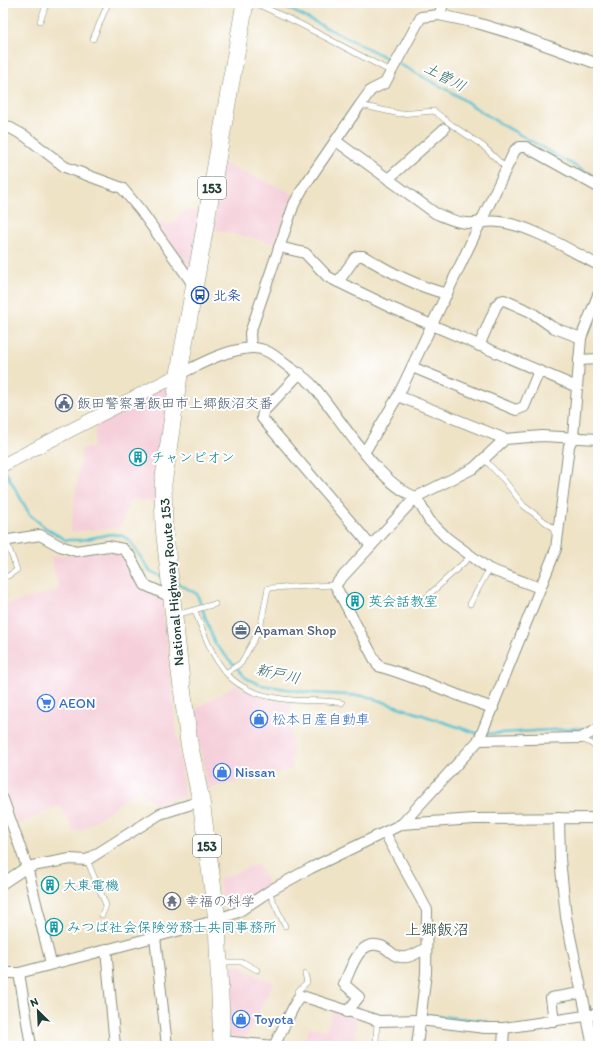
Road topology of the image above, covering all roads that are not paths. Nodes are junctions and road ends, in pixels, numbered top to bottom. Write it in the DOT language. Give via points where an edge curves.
graph roads {
  1 [pos="47,3"];
  2 [pos="108,3"];
  3 [pos="245,3"];
  4 [pos="255,3"];
  5 [pos="444,3"];
  6 [pos="439,15"];
  7 [pos="40,21"];
  8 [pos="93,39"];
  9 [pos="598,64"];
  10 [pos="392,71"];
  11 [pos="360,104"];
  12 [pos="3,124"];
  13 [pos="444,129"];
  14 [pos="336,141"];
  15 [pos="506,168"];
  16 [pos="388,179"];
  17 [pos="598,187"];
  18 [pos="481,221"];
  19 [pos="279,247"];
  20 [pos="598,265"];
  21 [pos="338,282"];
  22 [pos="195,287"];
  23 [pos="447,294"];
  24 [pos="598,295"];
  25 [pos="432,325"];
  26 [pos="581,338"];
  27 [pos="479,346"];
  28 [pos="251,348"];
  29 [pos="598,359"];
  30 [pos="579,360"];
  31 [pos="412,367"];
  32 [pos="539,371"];
  33 [pos="300,373"];
  34 [pos="180,374"];
  35 [pos="577,387"];
  36 [pos="398,396"];
  37 [pos="573,437"];
  38 [pos="505,439"];
  39 [pos="598,439"];
  40 [pos="364,453"];
  41 [pos="485,460"];
  42 [pos="5,464"];
  43 [pos="416,497"];
  44 [pos="557,537"];
  45 [pos="5,541"];
  46 [pos="371,546"];
  47 [pos="472,555"];
  48 [pos="489,569"];
  49 [pos="8,576"];
  50 [pos="335,585"];
  51 [pos="540,588"];
  52 [pos="172,594"];
  53 [pos="215,604"];
  54 [pos="470,604"];
  55 [pos="418,605"];
  56 [pos="196,610"];
  57 [pos="175,615"];
  58 [pos="228,672"];
  59 [pos="342,703"];
  60 [pos="493,708"];
  61 [pos="598,729"];
  62 [pos="583,737"];
  63 [pos="480,739"];
  64 [pos="598,750"];
  65 [pos="3,799"];
  66 [pos="201,801"];
  67 [pos="559,818"];
  68 [pos="598,818"];
  69 [pos="402,824"];
  70 [pos="385,833"];
  71 [pos="87,860"];
  72 [pos="27,867"];
  73 [pos="3,883"];
  74 [pos="268,892"];
  75 [pos="102,915"];
  76 [pos="216,920"];
  77 [pos="285,926"];
  78 [pos="155,937"];
  79 [pos="426,948"];
  80 [pos="106,949"];
  81 [pos="219,962"];
  82 [pos="51,963"];
  83 [pos="257,970"];
  84 [pos="3,973"];
  85 [pos="19,973"];
  86 [pos="305,974"];
  87 [pos="581,993"];
  88 [pos="298,998"];
  89 [pos="347,1012"];
  90 [pos="598,1014"];
  91 [pos="586,1016"];
  92 [pos="377,1020"];
  93 [pos="420,1020"];
  94 [pos="554,1020"];
  95 [pos="504,1028"];
  96 [pos="222,1044"];
  97 [pos="31,1046"];
  98 [pos="115,1046"];
  99 [pos="167,1046"];
  100 [pos="402,1046"];
  101 [pos="417,1046"];
  102 [pos="503,1046"];
  103 [pos="593,1046"];
  1 -- 7 [label="lane"];
  2 -- 8 [label="lane"];
  3 -- 22 [label="highway, National Highway Route 153 / 153"];
  4 -- 10 [label="lane"];
  5 -- 6 [label="street"];
  6 -- 9 [label="street" via="517,35"];
  6 -- 10 [label="street" via="421,17"];
  10 -- 11 [label="street" via="385,83 372,90"];
  11 -- 14 [label="street"];
  11 -- 15 [label="lane" via="400,114 434,111 483,146"];
  12 -- 22 [label="street" via="24,136 65,167 122,188"];
  13 -- 16 [label="street"];
  14 -- 16 [label="street"];
  14 -- 19 [label="street" via="298,197"];
  15 -- 17 [label="street" via="515,150 526,147"];
  15 -- 18 [label="street"];
  16 -- 18 [label="street" via="435,213 467,223"];
  18 -- 20 [label="street" via="501,222 522,228"];
  18 -- 23 [label="street"];
  19 -- 21 [label="street" via="305,254 328,277"];
  19 -- 28 [label="street" via="250,332"];
  21 -- 23 [label="street" via="355,258 363,256 413,283"];
  21 -- 25 [label="street"];
  22 -- 34 [label="highway, National Highway Route 153 / 153"];
  23 -- 25 [label="street"];
  24 -- 26 [label="street"];
  25 -- 27 [label="street"];
  25 -- 31 [label="street"];
  26 -- 27 [label="street" via="552,327 531,312 504,300 496,306"];
  26 -- 30 [label="street"];
  27 -- 32 [label="street"];
  28 -- 33 [label="street" via="264,350"];
  28 -- 34 [label="street" via="223,354"];
  29 -- 30 [label="street"];
  30 -- 35 [label="street"];
  31 -- 32 [label="street" via="516,410 524,407"];
  31 -- 36 [label="street"];
  32 -- 35 [label="street"];
  33 -- 40 [label="street" via="313,386"];
  33 -- 46 [label="street" via="263,412 262,418"];
  34 -- 42 [label="street"];
  34 -- 52 [label="highway, National Highway Route 153 / 153" via="163,484 164,527"];
  35 -- 37 [label="street"];
  36 -- 38 [label="street"];
  36 -- 40 [label="street"];
  37 -- 38 [label="street" via="525,436"];
  37 -- 39 [label="street"];
  37 -- 44 [label="street" via="569,446"];
  38 -- 41 [label="street"];
  40 -- 43 [label="street" via="386,475"];
  41 -- 43 [label="street"];
  41 -- 44 [label="lane" via="524,506 552,527"];
  43 -- 46 [label="street"];
  43 -- 47 [label="street" via="429,520 447,538"];
  44 -- 51 [label="street" via="556,549"];
  45 -- 49 [label="lane" via="17,570"];
  45 -- 52 [label="street" via="40,535 76,551 108,546 123,550 130,556 145,585"];
  46 -- 50 [label="street"];
  47 -- 48 [label="street"];
  47 -- 55 [label="lane"];
  48 -- 51 [label="street"];
  48 -- 54 [label="lane"];
  50 -- 58 [label="lane" via="268,588 260,629 241,663"];
  50 -- 60 [label="street" via="378,666"];
  51 -- 60 [label="street"];
  52 -- 57 [label="highway, National Highway Route 153 / 153"];
  53 -- 56 [label="lane"];
  56 -- 57 [label="lane"];
  56 -- 58 [label="lane" via="211,653"];
  57 -- 66 [label="highway, National Highway Route 153 / 153" via="189,742"];
  58 -- 59 [label="lane" via="236,683 262,695"];
  60 -- 63 [label="street"];
  61 -- 62 [label="street"];
  62 -- 63 [label="street"];
  62 -- 64 [label="lane"];
  63 -- 69 [label="street"];
  65 -- 72 [label="street"];
  66 -- 71 [label="street" via="160,814"];
  66 -- 76 [label="highway, National Highway Route 153 / 153"];
  67 -- 68 [label="street"];
  67 -- 69 [label="street" via="443,820"];
  67 -- 87 [label="street" via="566,917"];
  69 -- 70 [label="street"];
  70 -- 74 [label="street" via="314,866"];
  70 -- 79 [label="street" via="427,910"];
  71 -- 72 [label="street" via="70,859"];
  71 -- 75 [label="lane" via="106,905"];
  72 -- 73 [label="street"];
  72 -- 82 [label="street"];
  74 -- 76 [label="street" via="238,912"];
  74 -- 77 [label="lane"];
  76 -- 78 [label="street"];
  76 -- 81 [label="highway, National Highway Route 153 / 153"];
  78 -- 80 [label="street"];
  78 -- 99 [label="street"];
  79 -- 89 [label="street" via="405,957 394,955 382,946 364,948 344,984 359,997"];
  79 -- 93 [label="street" via="426,973"];
  80 -- 82 [label="street"];
  80 -- 98 [label="street"];
  81 -- 83 [label="lane" via="243,962"];
  81 -- 96 [label="highway, National Highway Route 153 / 153"];
  82 -- 85 [label="street"];
  84 -- 85 [label="street"];
  85 -- 97 [label="street"];
  86 -- 88 [label="lane" via="307,982 297,992"];
  87 -- 91 [label="street"];
  87 -- 94 [label="street" via="551,998"];
  88 -- 89 [label="street" via="302,996"];
  88 -- 96 [label="street" via="274,1046"];
  89 -- 92 [label="street"];
  90 -- 91 [label="street"];
  91 -- 94 [label="street"];
  91 -- 103 [label="street"];
  92 -- 93 [label="street"];
  92 -- 100 [label="lane" via="376,1044"];
  93 -- 95 [label="street"];
  93 -- 101 [label="street"];
  94 -- 95 [label="street"];
  95 -- 102 [label="street"];
}
